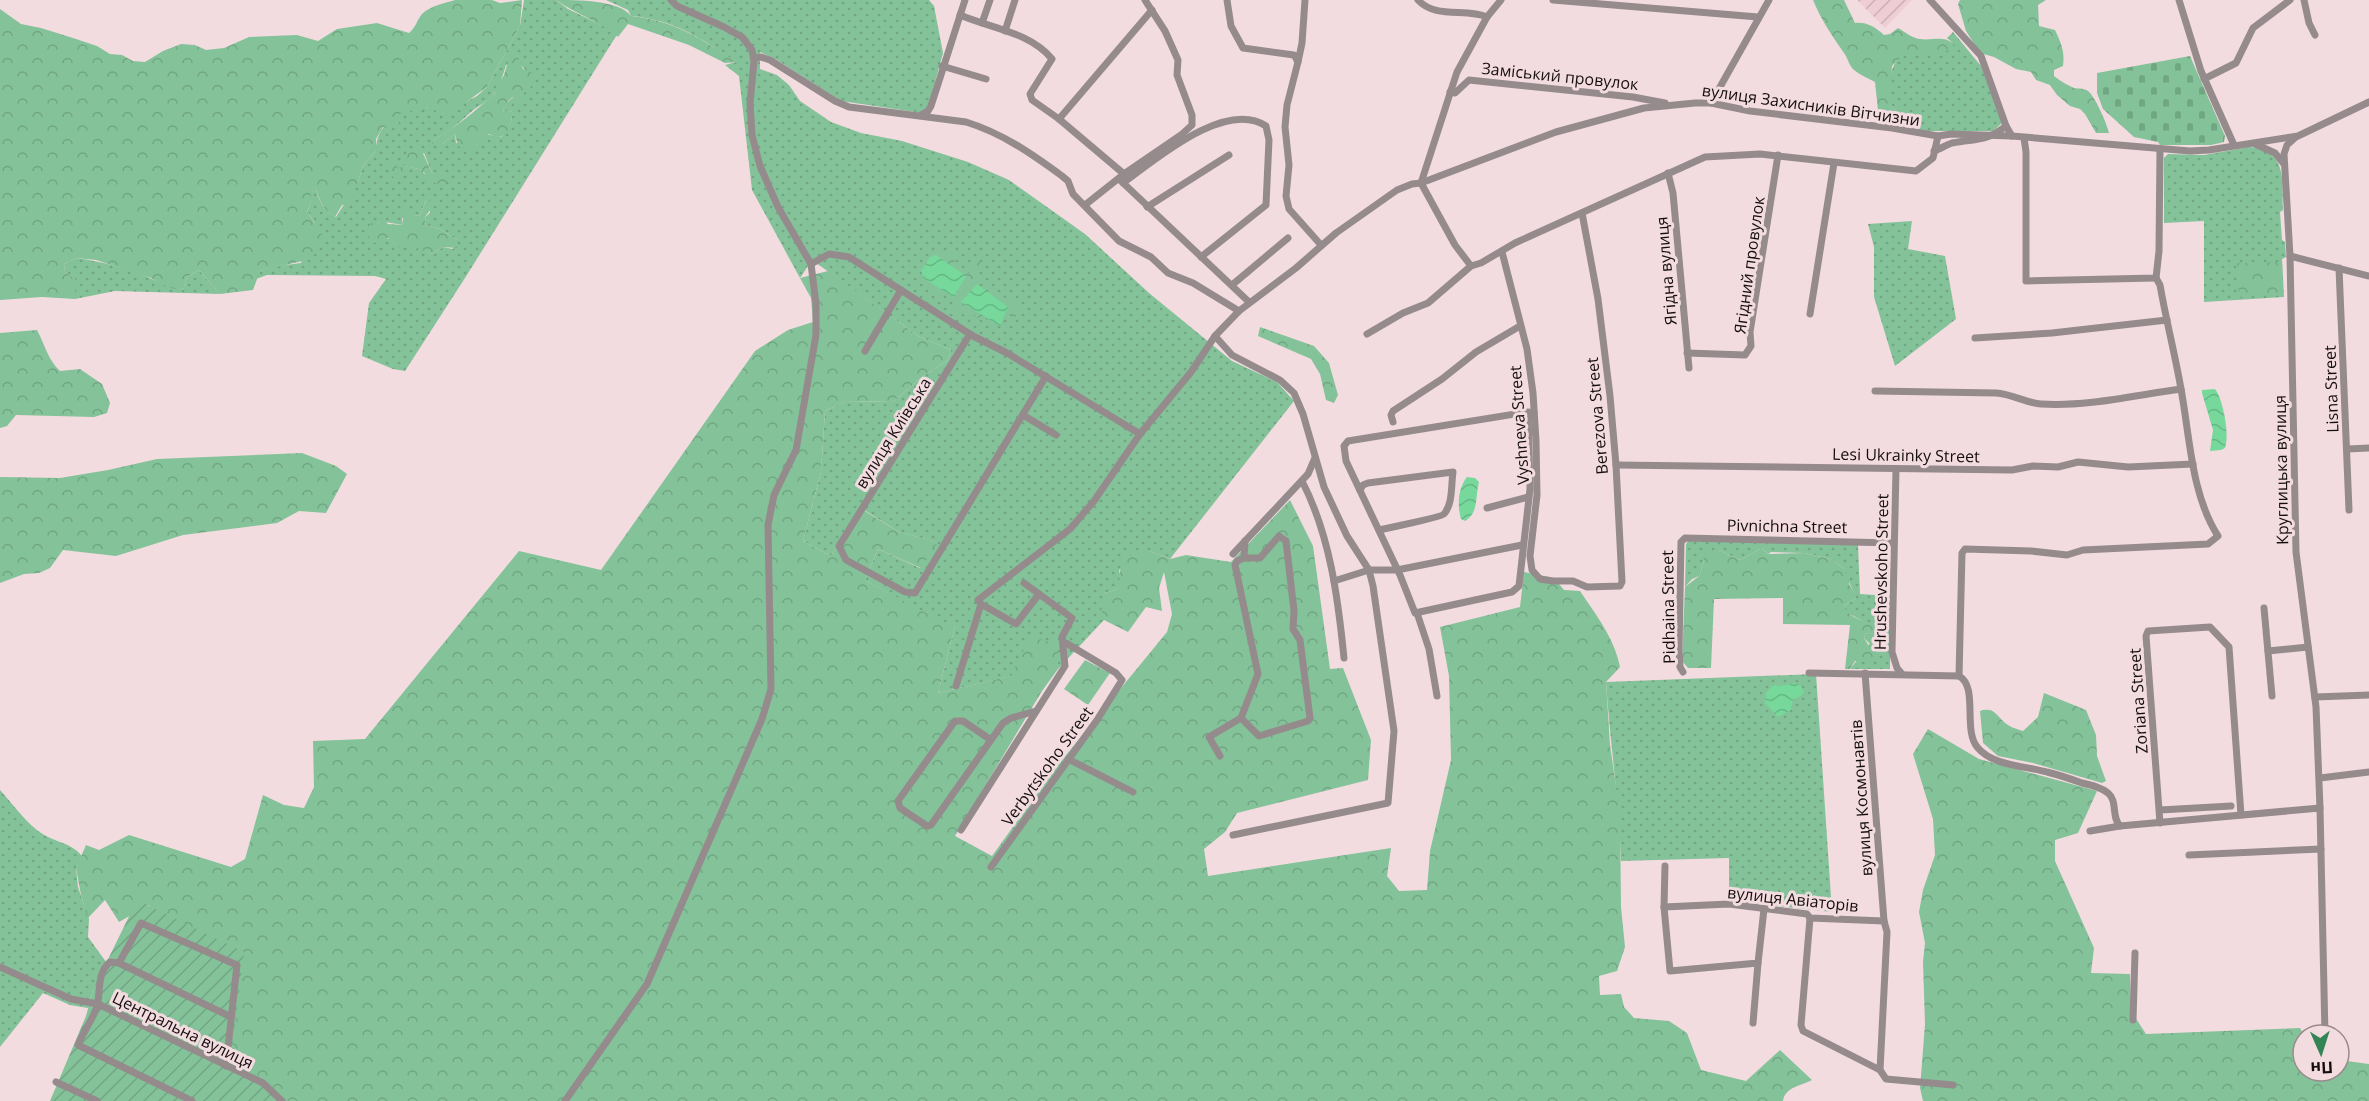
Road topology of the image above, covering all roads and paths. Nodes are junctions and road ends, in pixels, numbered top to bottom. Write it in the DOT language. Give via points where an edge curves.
graph roads {
  1 [pos="671,0"];
  2 [pos="965,0"];
  3 [pos="990,0"];
  4 [pos="1015,0"];
  5 [pos="1145,0"];
  6 [pos="1227,0"];
  7 [pos="1305,0"];
  8 [pos="1418,0"];
  9 [pos="1501,0"];
  10 [pos="1553,0"];
  11 [pos="1769,0"];
  12 [pos="1930,0"];
  13 [pos="2179,0"];
  14 [pos="2290,0"];
  15 [pos="2304,0"];
  16 [pos="1152,10"];
  17 [pos="960,15"];
  18 [pos="1487,17"];
  19 [pos="1758,17"];
  20 [pos="982,23"];
  21 [pos="1005,31"];
  22 [pos="2315,35"];
  23 [pos="754,58"];
  24 [pos="1298,62"];
  25 [pos="942,66"];
  26 [pos="986,79"];
  27 [pos="2204,79"];
  28 [pos="1450,92"];
  29 [pos="1711,103"];
  30 [pos="1672,104"];
  31 [pos="2368,104"];
  32 [pos="921,115"];
  33 [pos="1059,119"];
  34 [pos="2006,126"];
  35 [pos="1938,136"];
  36 [pos="1993,136"];
  37 [pos="2012,136"];
  38 [pos="2298,136"];
  39 [pos="2024,138"];
  40 [pos="2252,143"];
  41 [pos="2235,145"];
  42 [pos="2160,150"];
  43 [pos="1934,151"];
  44 [pos="1229,155"];
  45 [pos="1778,155"];
  46 [pos="1834,163"];
  47 [pos="2284,165"];
  48 [pos="1668,173"];
  49 [pos="1122,179"];
  50 [pos="1421,183"];
  51 [pos="1085,205"];
  52 [pos="1147,207"];
  53 [pos="1582,213"];
  54 [pos="1288,238"];
  55 [pos="1321,245"];
  56 [pos="1502,252"];
  57 [pos="2290,256"];
  58 [pos="1201,257"];
  59 [pos="811,264"];
  60 [pos="1471,266"];
  61 [pos="2339,268"];
  62 [pos="2369,276"];
  63 [pos="2156,278"];
  64 [pos="1232,285"];
  65 [pos="901,290"];
  66 [pos="1249,302"];
  67 [pos="1239,311"];
  68 [pos="1810,314"];
  69 [pos="2167,320"];
  70 [pos="1520,326"];
  71 [pos="970,334"];
  72 [pos="1367,334"];
  73 [pos="1215,336"];
  74 [pos="1975,338"];
  75 [pos="865,351"];
  76 [pos="1687,353"];
  77 [pos="1689,368"];
  78 [pos="1046,376"];
  79 [pos="2181,388"];
  80 [pos="1875,391"];
  81 [pos="1531,413"];
  82 [pos="1023,415"];
  83 [pos="1393,422"];
  84 [pos="1140,434"];
  85 [pos="1056,435"];
  86 [pos="2369,448"];
  87 [pos="2347,449"];
  88 [pos="1315,458"];
  89 [pos="2193,464"];
  90 [pos="1616,465"];
  91 [pos="1896,469"];
  92 [pos="1302,481"];
  93 [pos="1360,490"];
  94 [pos="1528,497"];
  95 [pos="1487,508"];
  96 [pos="2349,510"];
  97 [pos="1379,530"];
  98 [pos="1245,541"];
  99 [pos="1681,542"];
  100 [pos="1893,543"];
  101 [pos="1522,545"];
  102 [pos="1233,554"];
  103 [pos="1244,558"];
  104 [pos="1369,570"];
  105 [pos="1397,570"];
  106 [pos="1334,581"];
  107 [pos="1024,583"];
  108 [pos="1587,587"];
  109 [pos="1039,594"];
  110 [pos="981,604"];
  111 [pos="2264,608"];
  112 [pos="1417,613"];
  113 [pos="1064,644"];
  114 [pos="2308,647"];
  115 [pos="2268,651"];
  116 [pos="1344,658"];
  117 [pos="1683,672"];
  118 [pos="1809,673"];
  119 [pos="1865,673"];
  120 [pos="1902,674"];
  121 [pos="1959,675"];
  122 [pos="956,686"];
  123 [pos="2369,695"];
  124 [pos="1437,696"];
  125 [pos="2272,696"];
  126 [pos="2315,697"];
  127 [pos="1036,711"];
  128 [pos="1241,718"];
  129 [pos="992,740"];
  130 [pos="1220,756"];
  131 [pos="1068,759"];
  132 [pos="2369,772"];
  133 [pos="2320,778"];
  134 [pos="1133,792"];
  135 [pos="2240,800"];
  136 [pos="2230,806"];
  137 [pos="2320,808"];
  138 [pos="2160,810"];
  139 [pos="2241,815"];
  140 [pos="2160,823"];
  141 [pos="2120,826"];
  142 [pos="961,830"];
  143 [pos="2090,831"];
  144 [pos="1233,835"];
  145 [pos="2321,849"];
  146 [pos="2188,855"];
  147 [pos="1665,866"];
  148 [pos="991,867"];
  149 [pos="1664,907"];
  150 [pos="1764,909"];
  151 [pos="1810,918"];
  152 [pos="1884,921"];
  153 [pos="2135,953"];
  154 [pos="119,963"];
  155 [pos="1758,963"];
  156 [pos="0,967"];
  157 [pos="98,1004"];
  158 [pos="231,1017"];
  159 [pos="2133,1020"];
  160 [pos="1753,1023"];
  161 [pos="2325,1023"];
  162 [pos="226,1066"];
  163 [pos="1880,1070"];
  164 [pos="56,1082"];
  165 [pos="1953,1085"];
  166 [pos="97,1101"];
  167 [pos="192,1101"];
  168 [pos="282,1101"];
  169 [pos="565,1101"];
  1 -- 23 [label="street" via="742,38"];
  2 -- 17 [label="street"];
  3 -- 20 [label="street"];
  4 -- 21 [label="street"];
  5 -- 16 [label="street"];
  6 -- 24 [label="street" via="1231,26 1243,48 1294,55"];
  7 -- 24 [label="street"];
  8 -- 18 [label="street" via="1442,11"];
  9 -- 18 [label="street"];
  10 -- 19 [label="street"];
  11 -- 19 [label="street"];
  12 -- 34 [label="street" via="1982,56"];
  13 -- 27 [label="street"];
  14 -- 27 [label="street" via="2253,28 2236,63"];
  15 -- 22 [label="street"];
  16 -- 33 [label="street"];
  16 -- 49 [label="street" via="1178,60 1177,75 1192,125"];
  17 -- 20 [label="street"];
  17 -- 25 [label="street"];
  18 -- 28 [label="street"];
  19 -- 29 [label="street"];
  20 -- 21 [label="street"];
  21 -- 33 [label="street" via="1028,40 1052,59 1030,94 1032,100"];
  23 -- 32 [label="street" via="770,60 849,107"];
  23 -- 59 [label="street" via="750,113 760,166"];
  24 -- 55 [label="street" via="1285,127 1289,165 1286,196 1289,209"];
  25 -- 26 [label="street"];
  25 -- 32 [label="street" via="931,106"];
  27 -- 41 [label="street"];
  28 -- 30 [label="street, Заміський провулок" via="1455,93 1469,80"];
  28 -- 50 [label="street"];
  29 -- 30 [label="street, вулиця Захисників Вітчизни"];
  29 -- 35 [label="street, вулиця Захисників Вітчизни"];
  30 -- 50 [label="street, вулиця Захисників Вітчизни" via="1556,132"];
  31 -- 38 [label="street"];
  32 -- 51 [label="street" via="981,126 1016,144 1068,181 1073,194"];
  33 -- 49 [label="street"];
  34 -- 36 [label="street"];
  34 -- 37 [label="street"];
  35 -- 36 [label="street"];
  35 -- 43 [label="street, вулиця Захисників Вітчизни"];
  36 -- 37 [label="street"];
  36 -- 43 [label="street" via="1952,143"];
  37 -- 39 [label="street"];
  38 -- 40 [label="street"];
  38 -- 47 [label="street, Круглицька вулиця" via="2285,148"];
  39 -- 42 [label="street"];
  39 -- 63 [label="street" via="2026,280"];
  40 -- 41 [label="street"];
  40 -- 47 [label="street" via="2275,153"];
  41 -- 42 [label="street" via="2209,150"];
  42 -- 63 [label="street"];
  43 -- 46 [label="street, вулиця Захисників Вітчизни" via="1933,158 1916,171"];
  44 -- 52 [label="street"];
  45 -- 46 [label="street, вулиця Захисників Вітчизни"];
  45 -- 48 [label="street, вулиця Захисників Вітчизни" via="1722,154 1704,157"];
  45 -- 76 [label="street, Ягідний провулок" via="1751,346 1745,355"];
  46 -- 68 [label="street"];
  47 -- 57 [label="street, Круглицька вулиця"];
  48 -- 53 [label="street, вулиця Захисників Вітчизни"];
  48 -- 76 [label="street, Ягідна вулиця"];
  49 -- 51 [label="street"];
  49 -- 52 [label="street"];
  49 -- 58 [label="street" via="1190,135 1244,118 1266,126 1266,205"];
  50 -- 55 [label="street, вулиця Захисників Вітчизни" via="1397,190"];
  50 -- 60 [label="street"];
  51 -- 67 [label="street" via="1119,241"];
  52 -- 58 [label="street"];
  53 -- 56 [label="street, вулиця Захисників Вітчизни"];
  53 -- 90 [label="street, Berezova Street" via="1604,341"];
  54 -- 64 [label="street"];
  55 -- 66 [label="street, вулиця Захисників Вітчизни"];
  56 -- 60 [label="street, вулиця Захисників Вітчизни"];
  56 -- 70 [label="street, Vyshneva Street"];
  57 -- 61 [label="street"];
  57 -- 114 [label="street, Круглицька вулиця" via="2296,552"];
  58 -- 64 [label="street"];
  59 -- 65 [label="street" via="829,254 849,256"];
  59 -- 169 [label="street" via="816,304 813,356 796,450 774,495 768,525 771,689 751,748 647,984"];
  60 -- 72 [label="street, вулиця Захисників Вітчизни" via="1428,303"];
  61 -- 62 [label="street"];
  61 -- 87 [label="street, Lisna Street"];
  63 -- 69 [label="street"];
  64 -- 66 [label="street"];
  65 -- 71 [label="street"];
  65 -- 75 [label="street"];
  66 -- 67 [label="street, вулиця Захисників Вітчизни"];
  67 -- 73 [label="street, вулиця Захисників Вітчизни"];
  69 -- 74 [label="street"];
  69 -- 79 [label="street"];
  70 -- 81 [label="street, Vyshneva Street" via="1527,349"];
  70 -- 83 [label="street" via="1393,411"];
  71 -- 78 [label="street"];
  71 -- 82 [label="street, вулиця Київська" via="839,546 846,560 905,592 915,593"];
  73 -- 84 [label="street, вулиця Захисників Вітчизни"];
  73 -- 88 [label="street" via="1232,355 1280,380 1294,393"];
  76 -- 77 [label="street, Ягідна вулиця"];
  78 -- 82 [label="street"];
  78 -- 84 [label="street"];
  79 -- 80 [label="street" via="2072,404 2040,404 1996,393"];
  79 -- 89 [label="street"];
  81 -- 93 [label="street" via="1348,441 1344,446 1346,461"];
  81 -- 94 [label="street"];
  81 -- 108 [label="street, Vyshneva Street" via="1537,495 1532,570 1540,579"];
  82 -- 85 [label="street"];
  84 -- 110 [label="street, вулиця Захисників Вітчизни" via="1070,529 978,600"];
  86 -- 87 [label="street"];
  87 -- 96 [label="street, Lisna Street"];
  88 -- 92 [label="street"];
  88 -- 104 [label="street" via="1347,536"];
  89 -- 91 [label="street, Lesi Ukrainky Street" via="2128,467 2078,462 2012,470"];
  89 -- 121 [label="street" via="2204,509 2218,536 2208,544 2083,550 2067,555 1965,549"];
  90 -- 91 [label="street, Lesi Ukrainky Street"];
  90 -- 108 [label="street, Berezova Street" via="1622,582"];
  91 -- 100 [label="street, Hrushevskoho Street"];
  92 -- 98 [label="street"];
  92 -- 106 [label="street" via="1322,529"];
  93 -- 97 [label="street"];
  93 -- 97 [label="street" via="1368,483 1453,472 1449,503 1441,517"];
  94 -- 95 [label="street"];
  94 -- 101 [label="street"];
  97 -- 105 [label="street"];
  98 -- 102 [label="street"];
  98 -- 103 [label="street"];
  99 -- 100 [label="street, Pivnichna Street" via="1685,538 1708,538"];
  99 -- 117 [label="street, Pidhaina Street" via="1679,650"];
  100 -- 120 [label="street, Hrushevskoho Street" via="1893,657"];
  101 -- 105 [label="street"];
  101 -- 112 [label="street" via="1520,582 1512,592"];
  103 -- 128 [label="street" via="1235,565 1258,674"];
  103 -- 128 [label="street" via="1260,558 1279,536 1286,541 1293,629 1300,640 1310,718 1259,736"];
  104 -- 105 [label="street"];
  104 -- 106 [label="street"];
  104 -- 144 [label="street" via="1394,731 1389,803"];
  105 -- 112 [label="street"];
  106 -- 116 [label="street"];
  107 -- 109 [label="street"];
  109 -- 110 [label="street" via="1016,624"];
  109 -- 113 [label="street" via="1072,618 1062,637"];
  110 -- 122 [label="street"];
  111 -- 115 [label="street"];
  112 -- 124 [label="street" via="1429,649"];
  113 -- 127 [label="street" via="1065,666"];
  113 -- 131 [label="street, Verbytskoho Street" via="1122,680"];
  114 -- 115 [label="street"];
  114 -- 126 [label="street, Круглицька вулиця"];
  115 -- 125 [label="street"];
  118 -- 119 [label="street"];
  119 -- 120 [label="street"];
  119 -- 152 [label="street, вулиця Космонавтів"];
  120 -- 121 [label="street"];
  121 -- 141 [label="street" via="1968,687 1972,739 1977,748 1995,759 2104,790 2112,797"];
  123 -- 126 [label="street"];
  126 -- 133 [label="street, Круглицька вулиця"];
  127 -- 129 [label="street" via="1011,718"];
  127 -- 142 [label="street"];
  128 -- 130 [label="street" via="1209,737"];
  129 -- 129 [label="street" via="931,825 900,808 898,801 955,721 963,721"];
  131 -- 134 [label="street"];
  131 -- 148 [label="street, Verbytskoho Street"];
  132 -- 133 [label="street"];
  133 -- 137 [label="street, Круглицька вулиця"];
  135 -- 136 [label="street"];
  135 -- 138 [label="street, Zoriana Street" via="2229,647 2210,627 2148,631"];
  135 -- 139 [label="street, Zoriana Street"];
  136 -- 138 [label="street"];
  136 -- 139 [label="street"];
  137 -- 139 [label="street"];
  137 -- 145 [label="street, Круглицька вулиця"];
  138 -- 140 [label="street, Zoriana Street"];
  139 -- 140 [label="street"];
  140 -- 141 [label="street"];
  141 -- 143 [label="street"];
  145 -- 146 [label="street"];
  145 -- 161 [label="street, Круглицька вулиця"];
  147 -- 149 [label="street"];
  149 -- 150 [label="street, вулиця Авіаторів" via="1729,904"];
  149 -- 155 [label="street" via="1670,971"];
  150 -- 151 [label="street, вулиця Авіаторів" via="1807,914"];
  150 -- 155 [label="street"];
  151 -- 152 [label="street, вулиця Авіаторів"];
  151 -- 163 [label="street" via="1803,1031"];
  152 -- 163 [label="street, вулиця Космонавтів" via="1887,932"];
  153 -- 159 [label="street"];
  154 -- 157 [label="street" via="106,966 98,987"];
  154 -- 158 [label="street"];
  154 -- 158 [label="street" via="141,923 237,965"];
  155 -- 160 [label="street"];
  156 -- 157 [label="street, Центральна вулиця" via="71,999"];
  157 -- 162 [label="street, Центральна вулиця"];
  157 -- 167 [label="street" via="78,1045"];
  158 -- 162 [label="street"];
  162 -- 168 [label="street, Центральна вулиця" via="263,1083"];
  163 -- 165 [label="street" via="1886,1079"];
  164 -- 166 [label="street"];
}
